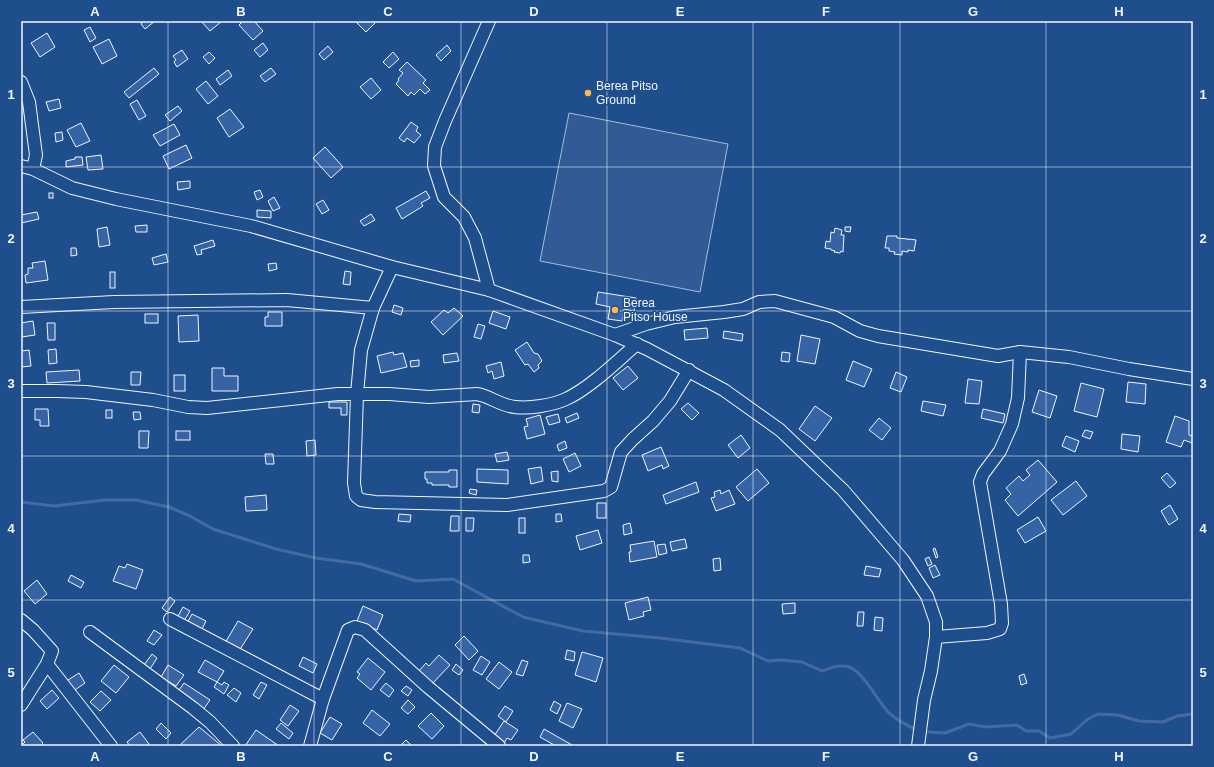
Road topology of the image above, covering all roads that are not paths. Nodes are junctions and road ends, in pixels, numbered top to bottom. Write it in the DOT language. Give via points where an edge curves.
graph roads {
  1 [pos="489,21"];
  2 [pos="21,82"];
  3 [pos="21,166"];
  4 [pos="33,169"];
  5 [pos="392,267"];
  6 [pos="489,290"];
  7 [pos="21,307"];
  8 [pos="373,308"];
  9 [pos="615,335"];
  10 [pos="637,344"];
  11 [pos="1020,352"];
  12 [pos="689,370"];
  13 [pos="1193,379"];
  14 [pos="21,391"];
  15 [pos="357,394"];
  16 [pos="170,619"];
  17 [pos="21,620"];
  18 [pos="90,632"];
  19 [pos="936,637"];
  20 [pos="47,664"];
  21 [pos="323,699"];
  22 [pos="21,705"];
  23 [pos="111,746"];
  24 [pos="234,746"];
  25 [pos="310,746"];
  26 [pos="499,746"];
  27 [pos="918,746"];
  1 -- 6 [label="street" via="435,147 434,166 444,197 464,217 475,238"];
  2 -- 4 [label="street" via="29,102 36,155"];
  3 -- 4 [label="street"];
  4 -- 5 [label="street" via="72,188 251,226"];
  5 -- 6 [label="street"];
  5 -- 8 [label="street"];
  6 -- 9 [label="street"];
  7 -- 8 [label="street" via="114,302 287,300"];
  8 -- 15 [label="street" via="361,350"];
  9 -- 10 [label="street"];
  9 -- 11 [label="street" via="676,317 743,309 759,302 775,300 834,317 860,331 878,336 998,356"];
  10 -- 12 [label="street"];
  10 -- 15 [label="street" via="580,391 566,399 534,407 514,407 477,394 429,397"];
  11 -- 13 [label="street" via="1068,357"];
  11 -- 19 [label="street" via="1018,398 1012,424 1000,451 980,482 1001,604 1000,629 987,633"];
  12 -- 15 [label="street" via="670,402 621,452 611,487 604,491 507,505 361,500 356,496 354,483"];
  12 -- 19 [label="street" via="724,390 780,430 843,490 903,560 927,596 936,622"];
  14 -- 15 [label="street" via="86,392 207,408"];
  16 -- 21 [label="street"];
  17 -- 20 [label="street" via="52,651"];
  18 -- 24 [label="street" via="199,713"];
  19 -- 27 [label="street"];
  20 -- 22 [label="street"];
  20 -- 23 [label="street"];
  21 -- 25 [label="street"];
  21 -- 26 [label="street" via="348,630 355,627 365,630"];
}
